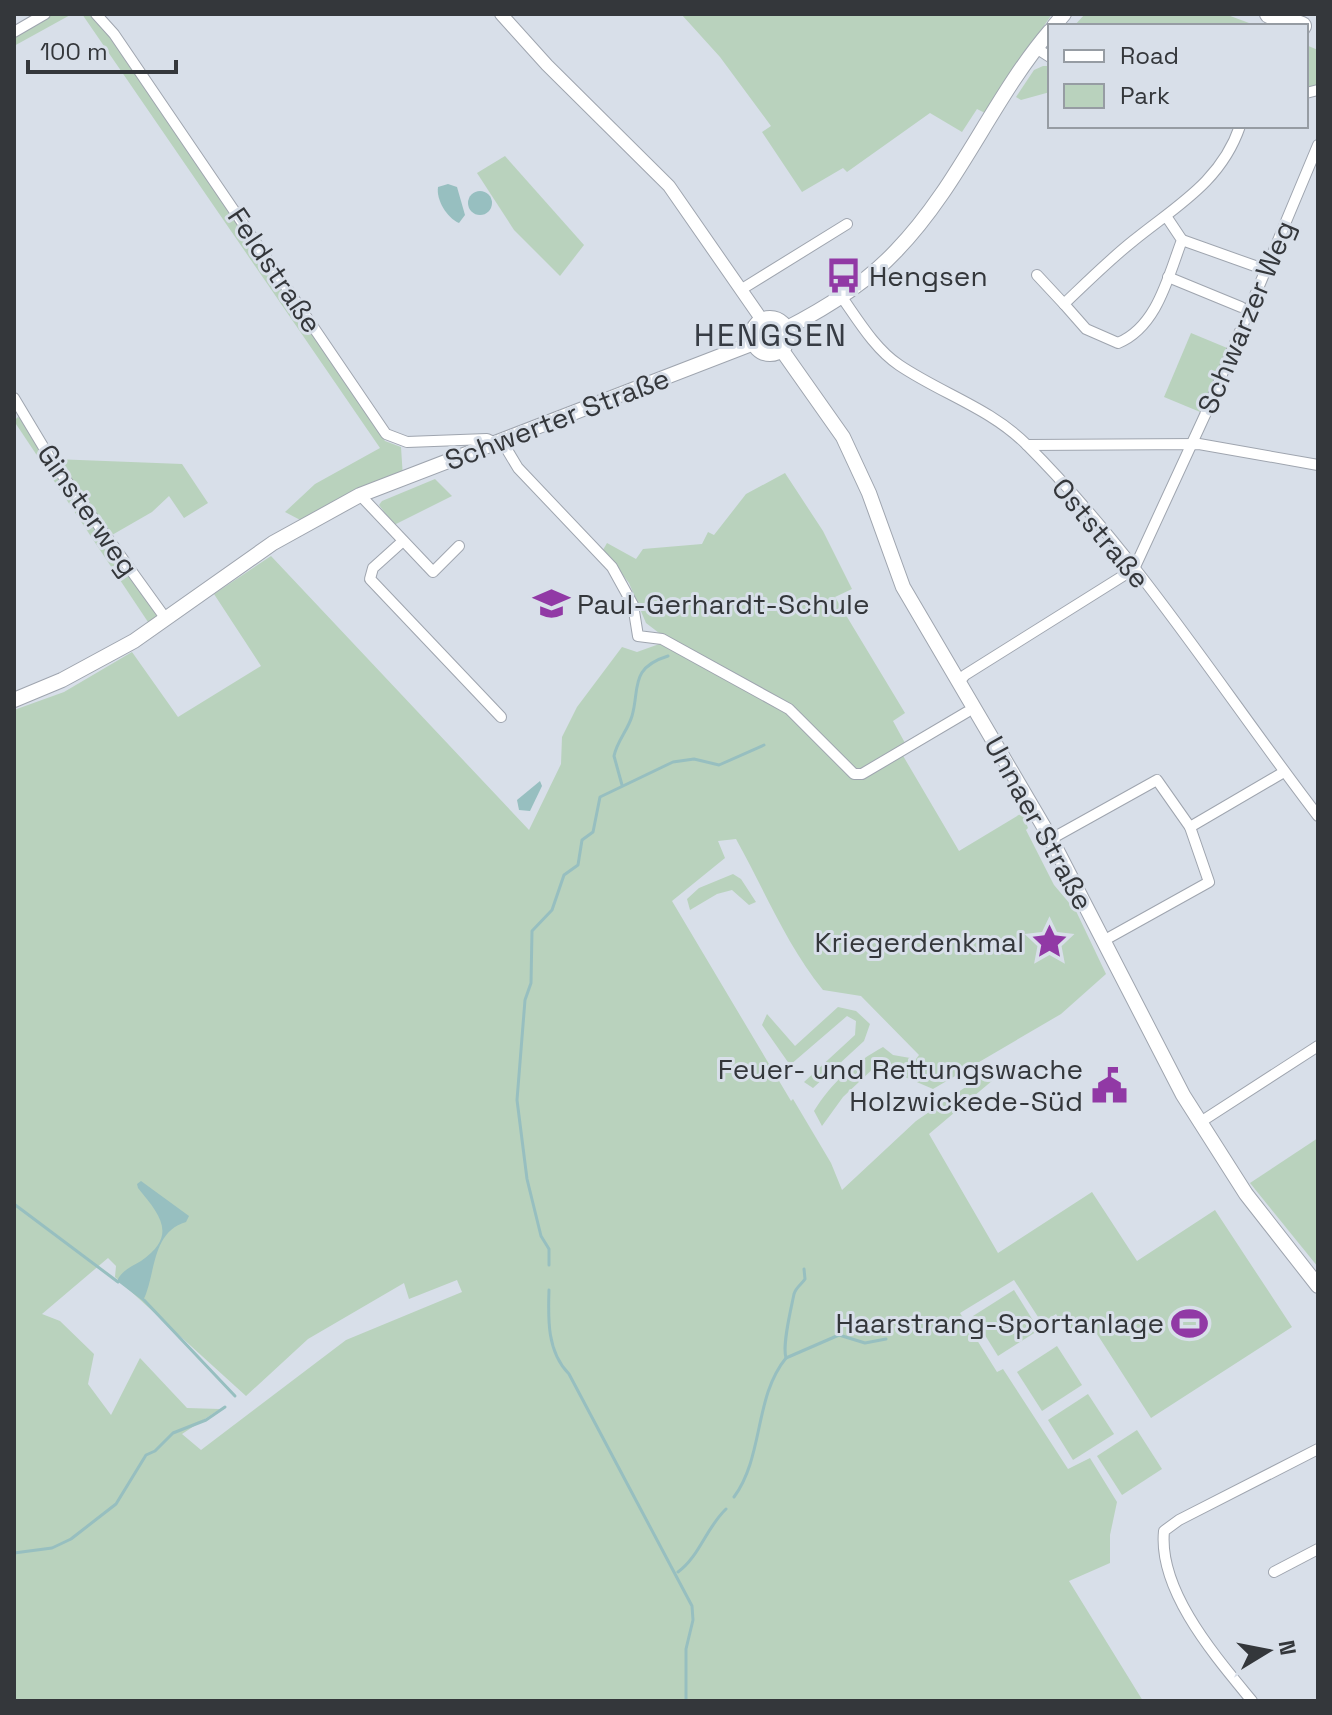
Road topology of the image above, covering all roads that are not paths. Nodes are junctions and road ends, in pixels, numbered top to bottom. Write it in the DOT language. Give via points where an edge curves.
graph roads {
  1 [pos="45,14"];
  2 [pos="96,14"];
  3 [pos="501,14"];
  4 [pos="1269,14"];
  5 [pos="1296,24"];
  6 [pos="14,32"];
  7 [pos="1048,33"];
  8 [pos="1036,48"];
  9 [pos="1048,56"];
  10 [pos="1239,128"];
  11 [pos="1318,145"];
  12 [pos="1166,216"];
  13 [pos="847,224"];
  14 [pos="1182,240"];
  15 [pos="1255,266"];
  16 [pos="1037,275"];
  17 [pos="1168,277"];
  18 [pos="742,289"];
  19 [pos="841,296"];
  20 [pos="1064,304"];
  21 [pos="1241,307"];
  22 [pos="762,320"];
  23 [pos="787,328"];
  24 [pos="754,343"];
  25 [pos="781,349"];
  26 [pos="14,398"];
  27 [pos="17,412"];
  28 [pos="499,442"];
  29 [pos="1027,445"];
  30 [pos="1190,445"];
  31 [pos="1318,465"];
  32 [pos="360,495"];
  33 [pos="403,541"];
  34 [pos="459,546"];
  35 [pos="1134,569"];
  36 [pos="166,619"];
  37 [pos="959,682"];
  38 [pos="14,700"];
  39 [pos="967,712"];
  40 [pos="501,717"];
  41 [pos="1284,772"];
  42 [pos="1318,816"];
  43 [pos="1190,827"];
  44 [pos="1051,839"];
  45 [pos="1103,941"];
  46 [pos="1318,1046"];
  47 [pos="1199,1123"];
  48 [pos="1318,1286"];
  49 [pos="1318,1449"];
  50 [pos="1318,1549"];
  51 [pos="1274,1572"];
  52 [pos="1252,1701"];
  1 -- 6 [label="street"];
  2 -- 28 [label="street, Feldstraße" via="386,434 407,442"];
  3 -- 18 [label="street" via="669,186"];
  4 -- 5 [label="highway"];
  7 -- 8 [label="main road"];
  8 -- 9 [label="street"];
  8 -- 19 [label="main road" via="925,217 889,258"];
  10 -- 12 [label="street" via="1222,166"];
  11 -- 30 [label="street, Schwarzer Weg"];
  12 -- 14 [label="street"];
  12 -- 20 [label="street"];
  13 -- 18 [label="street"];
  14 -- 15 [label="street"];
  14 -- 17 [label="street"];
  16 -- 20 [label="street"];
  17 -- 20 [label="street" via="1151,317 1118,343 1086,329"];
  17 -- 21 [label="street"];
  18 -- 22 [label="street"];
  19 -- 23 [label="main road"];
  19 -- 29 [label="street, Oststraße" via="897,364 969,402"];
  22 -- 23 [label="main road" via="779,320"];
  22 -- 24 [label="main road" via="754,328"];
  23 -- 25 [label="main road"];
  24 -- 25 [label="main road" via="768,353"];
  24 -- 28 [label="main road, Schwerter Straße"];
  25 -- 37 [label="main road, Unnaer Straße" via="843,437 903,587"];
  26 -- 27 [label="street, Ginsterweg"];
  27 -- 36 [label="street, Ginsterweg"];
  28 -- 32 [label="main road, Schwerter Straße"];
  28 -- 39 [label="street" via="612,567 633,605 638,636 662,639 789,709 847,771 862,774"];
  29 -- 30 [label="street"];
  29 -- 35 [label="street, Oststraße"];
  30 -- 31 [label="street"];
  30 -- 35 [label="street, Schwarzer Weg"];
  32 -- 33 [label="street"];
  32 -- 36 [label="main road, Schwerter Straße" via="273,543"];
  33 -- 34 [label="street" via="433,572"];
  33 -- 40 [label="street" via="373,568 370,579"];
  35 -- 37 [label="street"];
  35 -- 41 [label="street, Oststraße"];
  36 -- 38 [label="main road, Schwerter Straße" via="102,660"];
  37 -- 44 [label="main road, Unnaer Straße"];
  41 -- 42 [label="street, Oststraße"];
  41 -- 43 [label="street"];
  43 -- 44 [label="street" via="1157,780"];
  43 -- 45 [label="street" via="1209,882"];
  44 -- 45 [label="main road, Unnaer Straße"];
  45 -- 47 [label="main road, Unnaer Straße"];
  46 -- 47 [label="street"];
  47 -- 48 [label="main road, Unnaer Straße"];
  49 -- 52 [label="street" via="1164,1531 1162,1553 1177,1591 1213,1654"];
  50 -- 51 [label="street"];
}
